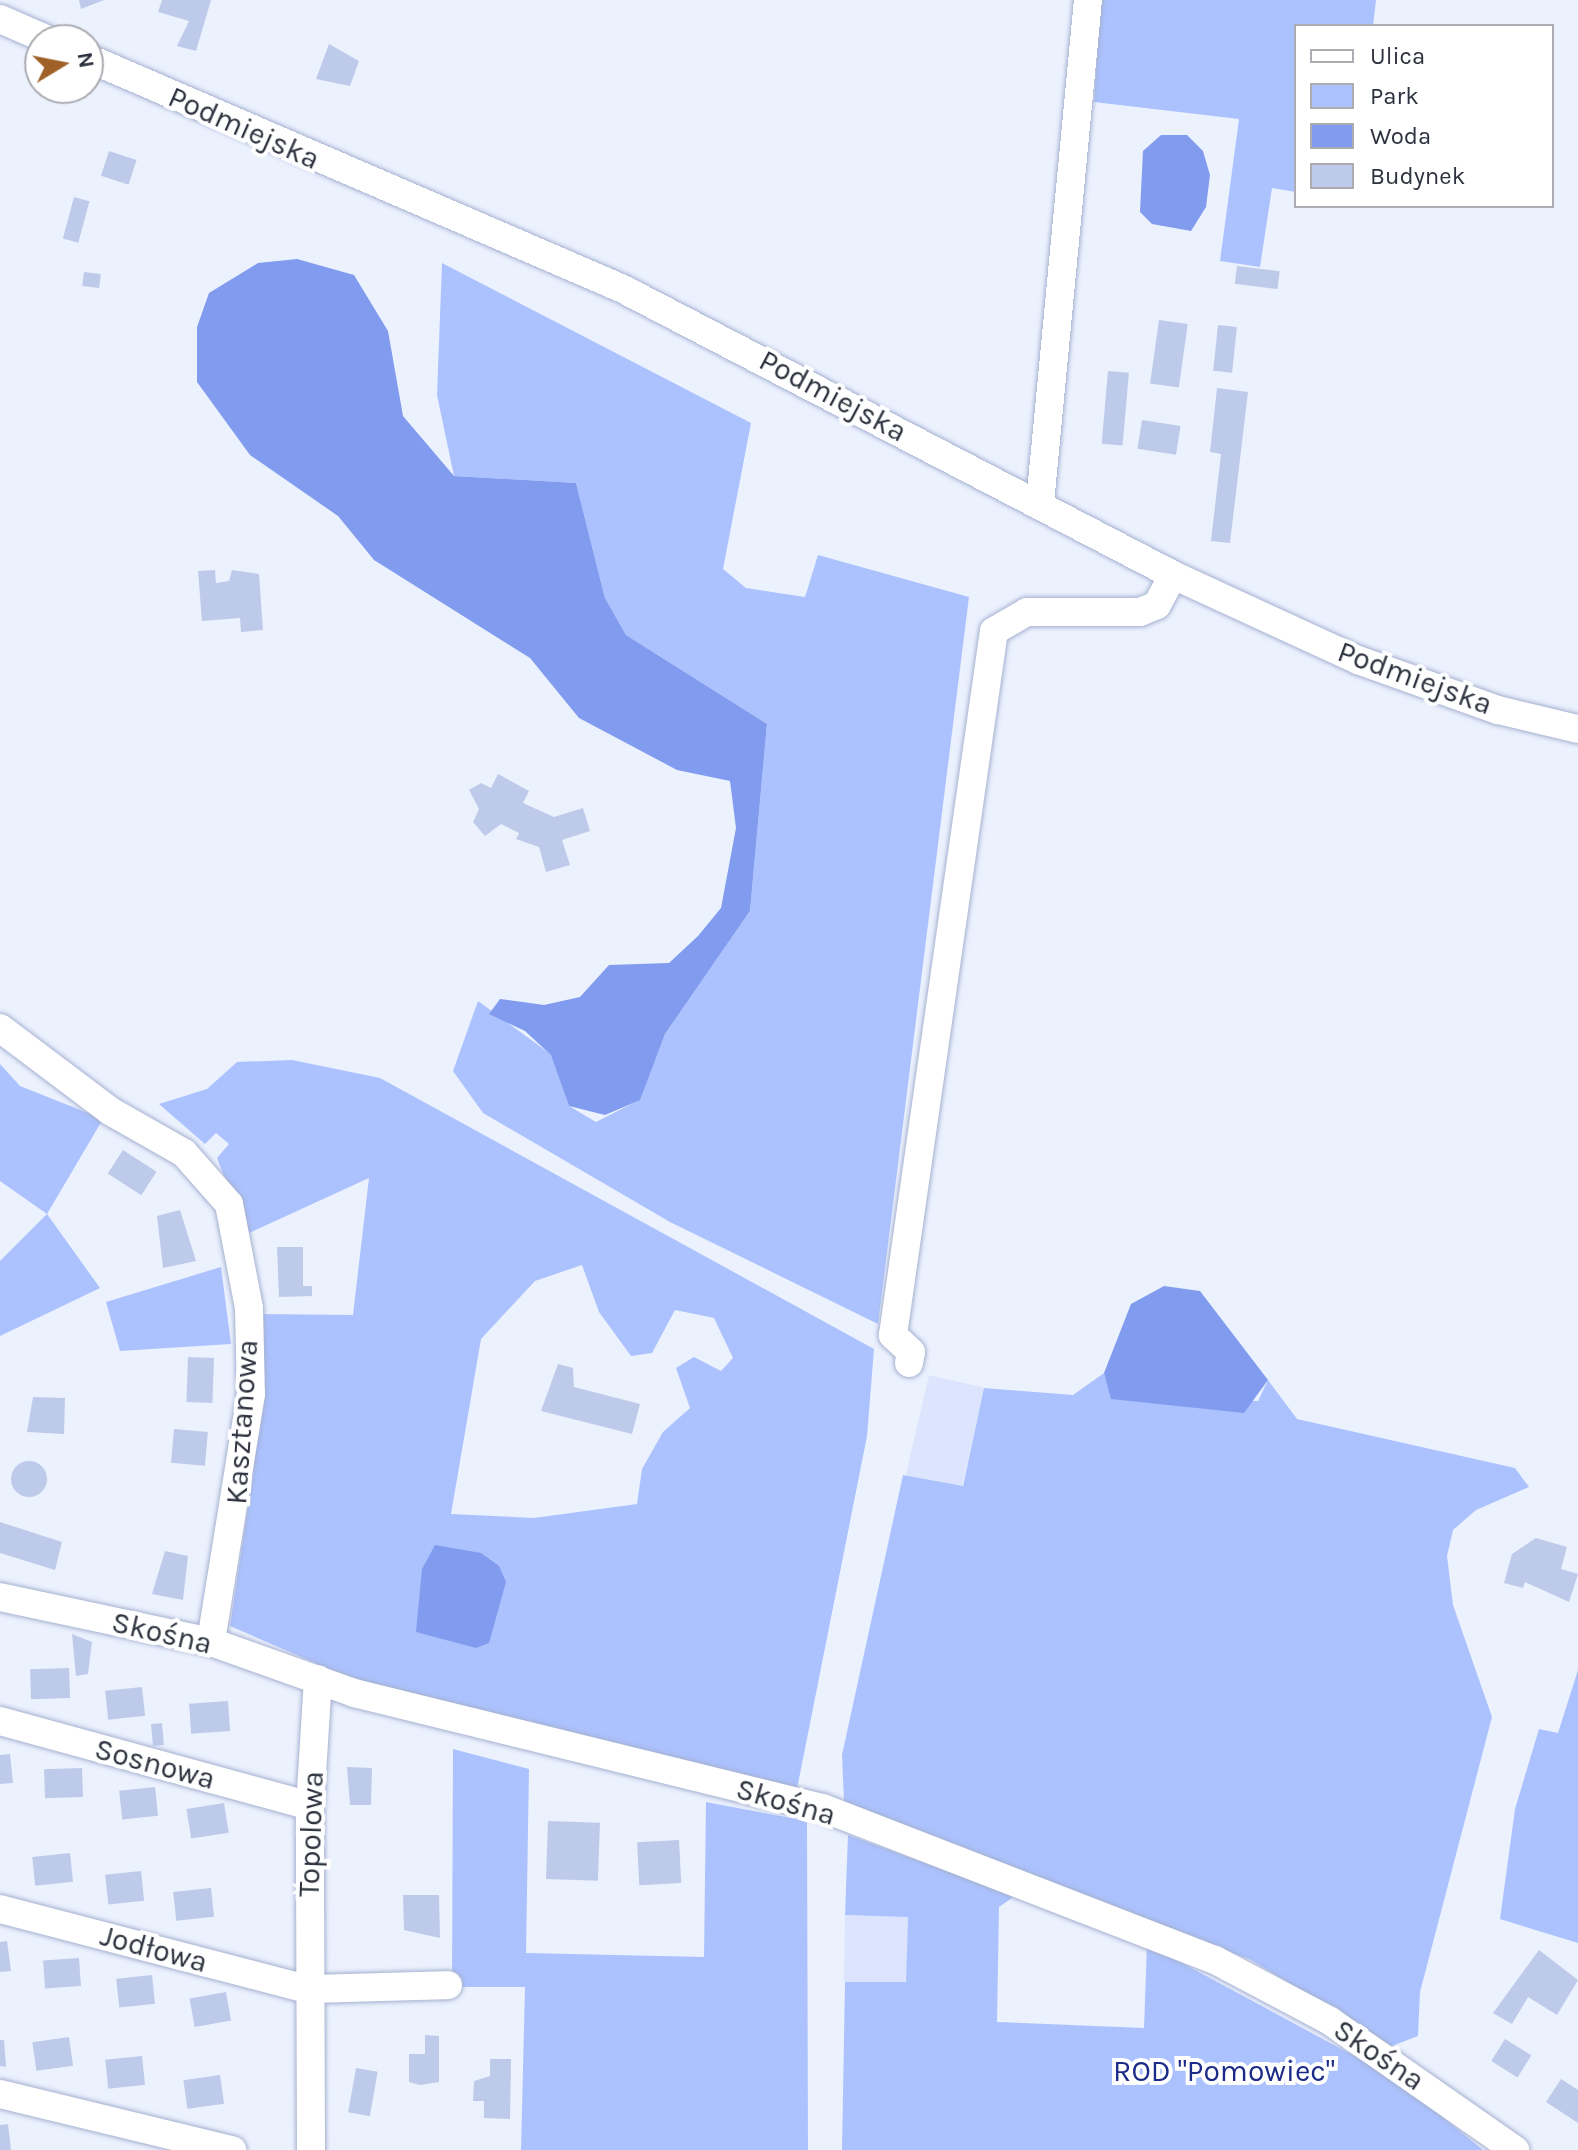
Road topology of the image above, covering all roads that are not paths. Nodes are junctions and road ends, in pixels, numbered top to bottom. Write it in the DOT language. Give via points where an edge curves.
graph roads {
  1 [pos="1088,0"];
  2 [pos="0,19"];
  3 [pos="24,30"];
  4 [pos="104,65"];
  5 [pos="1040,503"];
  6 [pos="1173,575"];
  7 [pos="1578,729"];
  8 [pos="0,1028"];
  9 [pos="909,1363"];
  10 [pos="0,1597"];
  11 [pos="211,1642"];
  12 [pos="318,1679"];
  13 [pos="0,1721"];
  14 [pos="310,1806"];
  15 [pos="0,1909"];
  16 [pos="448,1985"];
  17 [pos="308,1989"];
  18 [pos="0,2094"];
  19 [pos="232,2150"];
  20 [pos="311,2150"];
  21 [pos="1515,2150"];
  1 -- 5 [label="street"];
  2 -- 3 [label="street"];
  4 -- 5 [label="street, Podmiejska" via="623,289"];
  5 -- 6 [label="street, Podmiejska"];
  6 -- 7 [label="street, Podmiejska" via="1358,660 1498,710"];
  6 -- 9 [label="street" via="1157,605 1140,612 1027,612 994,631 893,1335 911,1352"];
  8 -- 11 [label="street, Kasztanowa" via="110,1111 184,1153 229,1204 249,1308 251,1394"];
  10 -- 11 [label="street, Skośna"];
  11 -- 12 [label="street, Skośna"];
  12 -- 14 [label="street, Topolowa"];
  12 -- 21 [label="street, Skośna" via="823,1808 1112,1917 1215,1960 1330,2021"];
  13 -- 14 [label="street, Sosnowa"];
  14 -- 17 [label="street, Topolowa"];
  15 -- 17 [label="street, Jodłowa"];
  16 -- 17 [label="street"];
  17 -- 20 [label="street, Topolowa"];
  18 -- 19 [label="street"];
}
